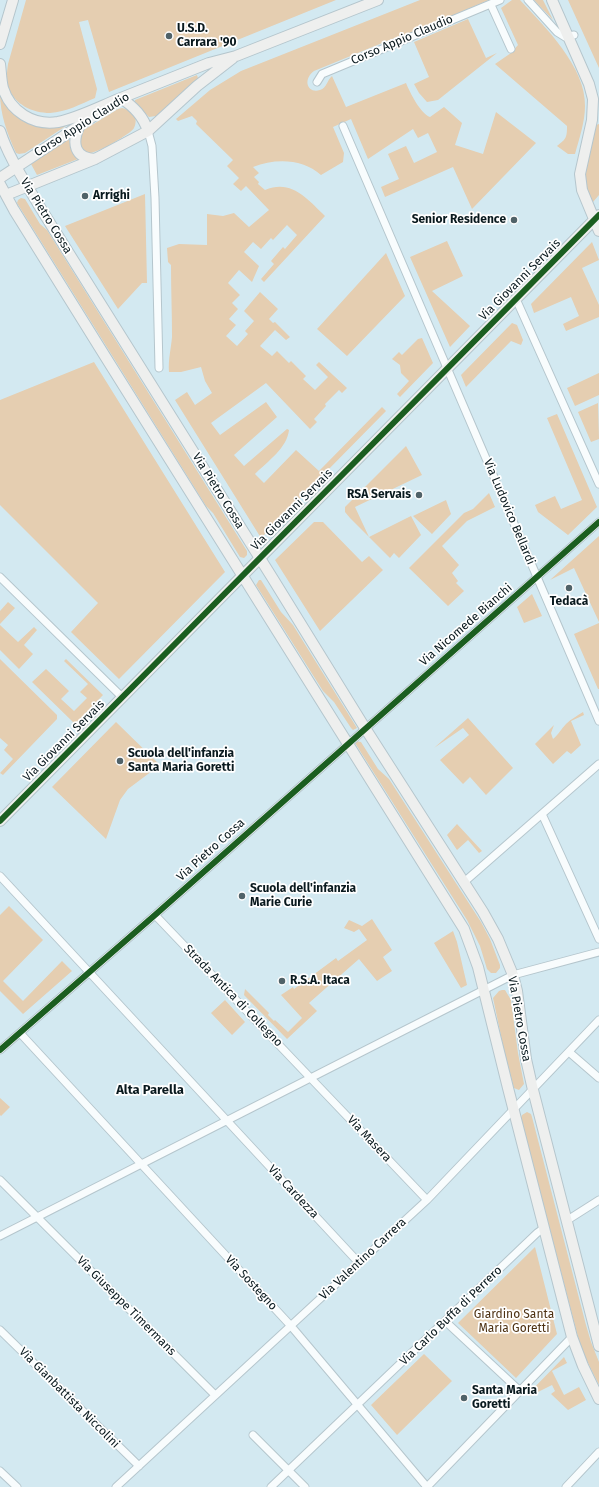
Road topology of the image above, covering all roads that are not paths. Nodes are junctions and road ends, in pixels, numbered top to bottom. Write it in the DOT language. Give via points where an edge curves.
graph roads {
  1 [pos="13,0"];
  2 [pos="378,0"];
  3 [pos="500,0"];
  4 [pos="528,0"];
  5 [pos="552,0"];
  6 [pos="558,0"];
  7 [pos="491,5"];
  8 [pos="572,36"];
  9 [pos="0,44"];
  10 [pos="511,49"];
  11 [pos="236,56"];
  12 [pos="0,64"];
  13 [pos="317,82"];
  14 [pos="599,94"];
  15 [pos="121,98"];
  16 [pos="344,126"];
  17 [pos="79,127"];
  18 [pos="0,131"];
  19 [pos="148,131"];
  20 [pos="95,159"];
  21 [pos="16,167"];
  22 [pos="0,178"];
  23 [pos="0,184"];
  24 [pos="28,186"];
  25 [pos="3,197"];
  26 [pos="596,217"];
  27 [pos="599,231"];
  28 [pos="516,299"];
  29 [pos="158,368"];
  30 [pos="448,369"];
  31 [pos="599,484"];
  32 [pos="599,522"];
  33 [pos="260,558"];
  34 [pos="242,576"];
  35 [pos="0,577"];
  36 [pos="537,577"];
  37 [pos="122,697"];
  38 [pos="599,721"];
  39 [pos="365,728"];
  40 [pos="348,744"];
  41 [pos="599,764"];
  42 [pos="542,814"];
  43 [pos="0,821"];
  44 [pos="0,876"];
  45 [pos="463,883"];
  46 [pos="154,915"];
  47 [pos="599,938"];
  48 [pos="599,952"];
  49 [pos="88,972"];
  50 [pos="512,975"];
  51 [pos="484,990"];
  52 [pos="599,1020"];
  53 [pos="20,1033"];
  54 [pos="0,1050"];
  55 [pos="569,1052"];
  56 [pos="312,1078"];
  57 [pos="599,1078"];
  58 [pos="533,1090"];
  59 [pos="513,1110"];
  60 [pos="226,1121"];
  61 [pos="141,1164"];
  62 [pos="0,1180"];
  63 [pos="427,1200"];
  64 [pos="599,1200"];
  65 [pos="37,1217"];
  66 [pos="566,1222"];
  67 [pos="544,1228"];
  68 [pos="0,1236"];
  69 [pos="359,1263"];
  70 [pos="445,1321"];
  71 [pos="291,1326"];
  72 [pos="0,1330"];
  73 [pos="572,1337"];
  74 [pos="599,1346"];
  75 [pos="519,1390"];
  76 [pos="215,1395"];
  77 [pos="599,1399"];
  78 [pos="358,1404"];
  79 [pos="253,1435"];
  80 [pos="599,1452"];
  81 [pos="139,1466"];
  82 [pos="0,1471"];
  83 [pos="289,1471"];
  84 [pos="17,1487"];
  85 [pos="116,1487"];
  86 [pos="271,1487"];
  87 [pos="305,1487"];
  88 [pos="427,1487"];
  89 [pos="566,1487"];
  1 -- 9 [label="main road"];
  2 -- 11 [label="main road, Corso Appio Claudio"];
  3 -- 7 [label="street, Corso Appio Claudio"];
  4 -- 8 [label="street" via="557,32 565,37"];
  5 -- 8 [label="main road"];
  6 -- 8 [label="main road"];
  7 -- 10 [label="street"];
  7 -- 13 [label="street, Corso Appio Claudio" via="483,6 322,74"];
  8 -- 14 [label="main road"];
  8 -- 26 [label="main road" via="593,99 592,120 580,174 582,190"];
  11 -- 15 [label="main road, Corso Appio Claudio" via="209,62"];
  11 -- 19 [label="main road, Corso Appio Claudio" via="197,86"];
  12 -- 15 [label="main road" via="3,87 9,102 27,118 41,122 57,122"];
  15 -- 17 [label="main road, Corso Appio Claudio"];
  15 -- 19 [label="main road" via="139,113"];
  16 -- 30 [label="street"];
  17 -- 20 [label="main road" via="75,137 76,149 88,159"];
  17 -- 21 [label="main road, Corso Appio Claudio"];
  18 -- 21 [label="main road, Via Pietro Cossa"];
  19 -- 20 [label="main road, Corso Appio Claudio"];
  19 -- 29 [label="street" via="152,146 155,198"];
  20 -- 24 [label="main road, Corso Appio Claudio"];
  21 -- 22 [label="main road, Corso Appio Claudio"];
  21 -- 24 [label="main road, Via Pietro Cossa"];
  23 -- 25 [label="main road, Via Pietro Cossa"];
  24 -- 25 [label="main road, Corso Appio Claudio"];
  24 -- 33 [label="main road, Via Pietro Cossa"];
  25 -- 34 [label="main road, Via Pietro Cossa" via="42,255"];
  26 -- 27 [label="main road"];
  26 -- 28 [label="main road, Via Giovanni Servais"];
  28 -- 30 [label="main road, Via Giovanni Servais"];
  28 -- 31 [label="street, Via Giovanni Servais"];
  30 -- 33 [label="main road, Via Giovanni Servais"];
  30 -- 36 [label="street, Via Ludovico Bellardi"];
  32 -- 36 [label="street, Via Nicomede Bianchi"];
  33 -- 34 [label="main road, Via Giovanni Servais"];
  33 -- 39 [label="main road, Via Pietro Cossa"];
  34 -- 37 [label="main road, Via Giovanni Servais"];
  34 -- 40 [label="main road, Via Pietro Cossa"];
  35 -- 37 [label="street, Via Giovanni Servais"];
  36 -- 38 [label="street, Via Ludovico Bellardi"];
  36 -- 39 [label="street, Via Nicomede Bianchi"];
  37 -- 43 [label="main road, Via Giovanni Servais"];
  39 -- 40 [label="street, Via Nicomede Bianchi"];
  39 -- 45 [label="main road, Via Pietro Cossa"];
  40 -- 46 [label="street, Via Pietro Cossa"];
  40 -- 51 [label="main road, Via Pietro Cossa" via="464,929"];
  41 -- 42 [label="street"];
  42 -- 45 [label="street"];
  42 -- 47 [label="street"];
  44 -- 49 [label="street"];
  45 -- 50 [label="main road, Via Pietro Cossa" via="491,926"];
  46 -- 49 [label="street, Via Pietro Cossa"];
  46 -- 56 [label="street, Strada Antica di Collegno"];
  48 -- 50 [label="street"];
  49 -- 53 [label="street, Via Pietro Cossa"];
  49 -- 60 [label="street"];
  50 -- 51 [label="street"];
  50 -- 58 [label="main road, Via Pietro Cossa" via="517,991"];
  51 -- 56 [label="street"];
  51 -- 59 [label="main road, Via Pietro Cossa"];
  52 -- 55 [label="street, Via Valentino Carrera"];
  53 -- 54 [label="street, Via Pietro Cossa"];
  53 -- 61 [label="street"];
  55 -- 57 [label="street"];
  55 -- 58 [label="street, Via Valentino Carrera"];
  56 -- 60 [label="street"];
  56 -- 63 [label="street, Via Masera"];
  58 -- 59 [label="street, Via Valentino Carrera"];
  58 -- 66 [label="main road, Via Pietro Cossa"];
  59 -- 63 [label="street, Via Valentino Carrera"];
  59 -- 67 [label="main road, Via Pietro Cossa"];
  60 -- 61 [label="street"];
  60 -- 69 [label="street, Via Cardezza"];
  61 -- 65 [label="street"];
  61 -- 71 [label="street, Via Sostegno"];
  62 -- 65 [label="street, Via Giuseppe Timermans"];
  63 -- 69 [label="street, Via Valentino Carrera"];
  64 -- 66 [label="street"];
  65 -- 68 [label="street"];
  65 -- 76 [label="street, Via Giuseppe Timermans"];
  66 -- 74 [label="main road, Via Pietro Cossa"];
  67 -- 70 [label="street, Via Carlo Buffa di Perrero"];
  67 -- 73 [label="main road, Via Pietro Cossa"];
  69 -- 71 [label="street, Via Valentino Carrera"];
  70 -- 75 [label="street"];
  70 -- 78 [label="street, Via Carlo Buffa di Perrero"];
  71 -- 76 [label="street, Via Valentino Carrera"];
  71 -- 78 [label="street, Via Sostegno"];
  72 -- 81 [label="street, Via Gianbattista Niccolini"];
  73 -- 75 [label="street"];
  73 -- 77 [label="main road, Via Pietro Cossa"];
  75 -- 88 [label="street"];
  76 -- 81 [label="street, Via Valentino Carrera"];
  78 -- 83 [label="street"];
  78 -- 88 [label="street, Via Sostegno"];
  79 -- 83 [label="street"];
  80 -- 89 [label="street"];
  81 -- 85 [label="street, Via Valentino Carrera"];
  82 -- 84 [label="street"];
  83 -- 86 [label="street"];
  83 -- 87 [label="street"];
}
